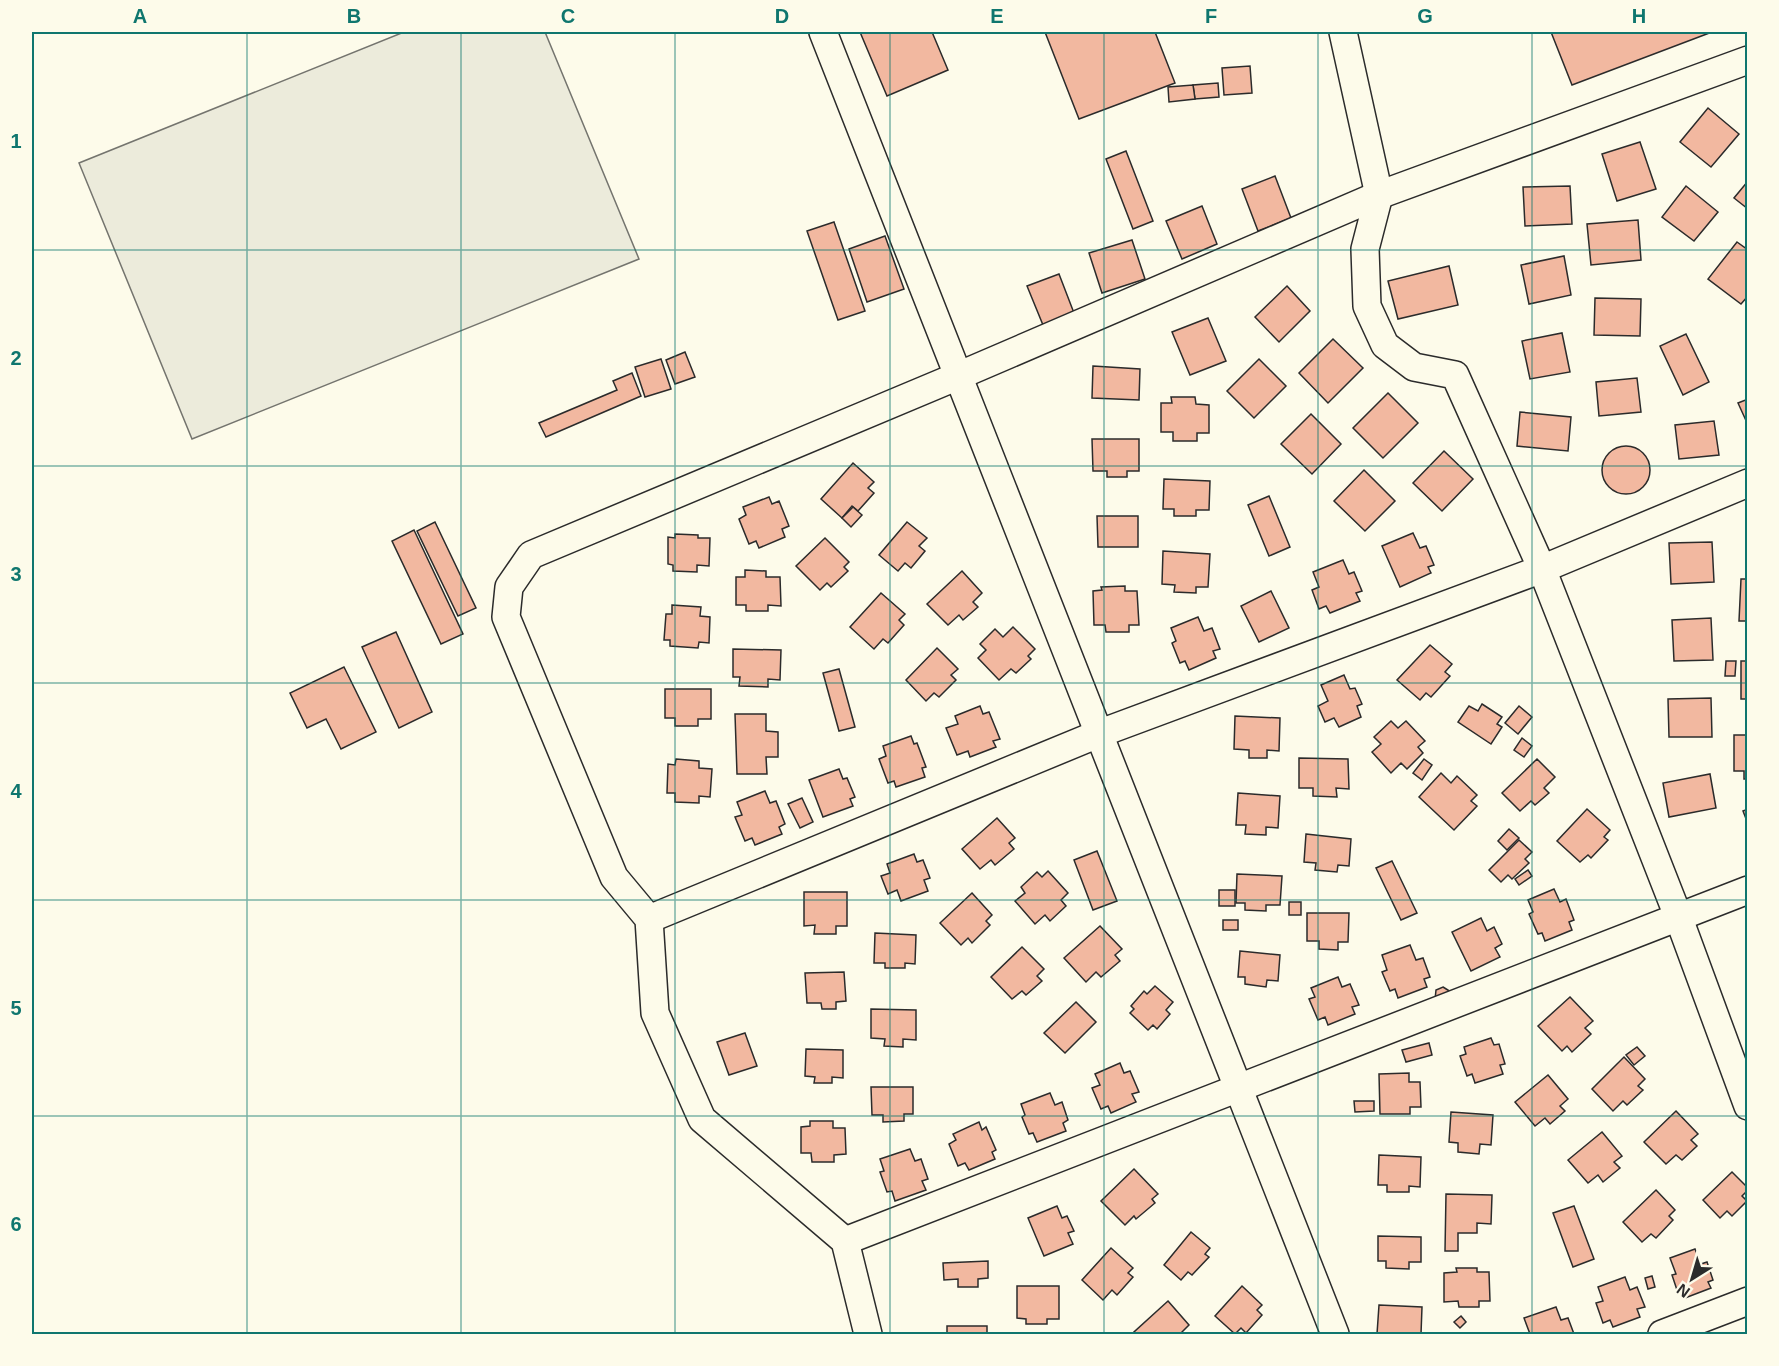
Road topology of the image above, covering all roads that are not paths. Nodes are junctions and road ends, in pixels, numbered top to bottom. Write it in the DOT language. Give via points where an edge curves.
graph roads {
  1 [pos="823,32"];
  2 [pos="1343,32"];
  3 [pos="1748,60"];
  4 [pos="1379,195"];
  5 [pos="958,376"];
  6 [pos="1748,483"];
  7 [pos="1542,569"];
  8 [pos="1098,734"];
  9 [pos="1748,890"];
  10 [pos="1678,916"];
  11 [pos="649,919"];
  12 [pos="1237,1089"];
  13 [pos="1748,1106"];
  14 [pos="845,1241"];
  15 [pos="1748,1301"];
  16 [pos="868,1335"];
  17 [pos="1335,1335"];
  18 [pos="1662,1335"];
  1 -- 5 [label="street"];
  2 -- 4 [label="street"];
  3 -- 4 [label="street"];
  4 -- 5 [label="street"];
  4 -- 7 [label="street" via="1365,249 1367,306 1385,345 1414,367 1455,375"];
  5 -- 8 [label="street"];
  5 -- 11 [label="street" via="531,555 509,587 506,617 614,877"];
  6 -- 7 [label="street"];
  7 -- 8 [label="street"];
  7 -- 10 [label="street"];
  8 -- 11 [label="street"];
  8 -- 12 [label="street"];
  9 -- 10 [label="street"];
  10 -- 12 [label="street"];
  10 -- 13 [label="street"];
  11 -- 14 [label="street" via="655,1013 702,1119"];
  12 -- 14 [label="street"];
  12 -- 17 [label="street"];
  14 -- 16 [label="street"];
  15 -- 18 [label="street"];
}
